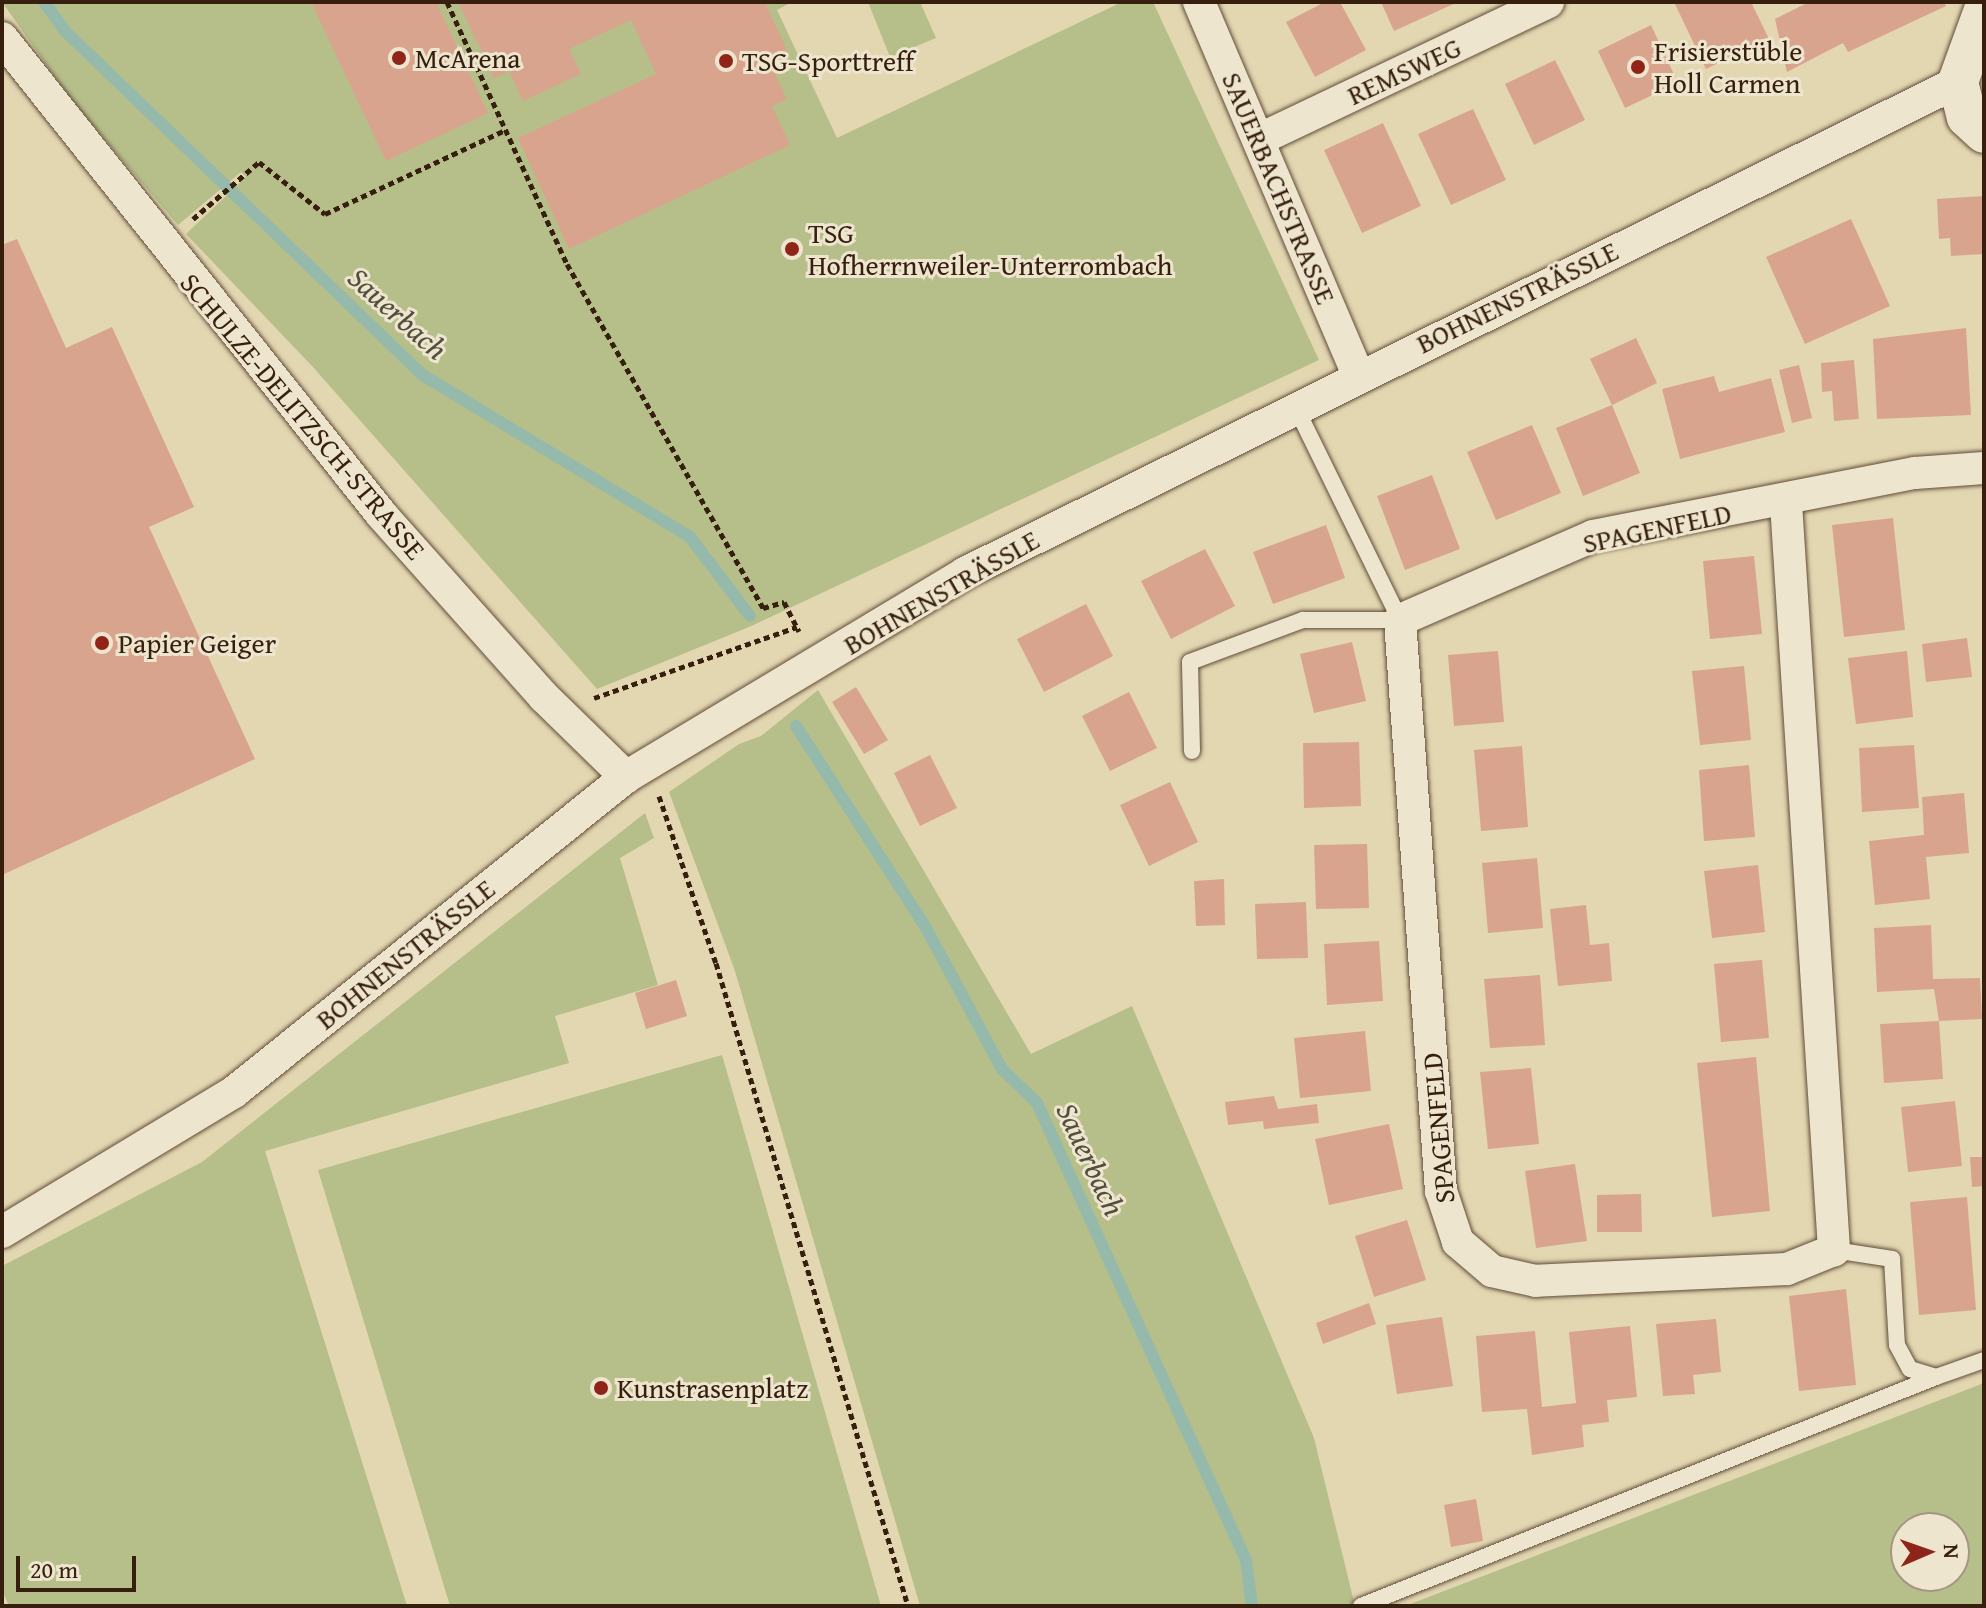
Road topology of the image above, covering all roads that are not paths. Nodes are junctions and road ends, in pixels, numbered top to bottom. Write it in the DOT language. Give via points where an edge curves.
graph roads {
  1 [pos="1199,2"];
  2 [pos="1548,2"];
  3 [pos="1984,10"];
  4 [pos="2,38"];
  5 [pos="1958,82"];
  6 [pos="1984,133"];
  7 [pos="1260,139"];
  8 [pos="1358,375"];
  9 [pos="1295,406"];
  10 [pos="1984,468"];
  11 [pos="1786,503"];
  12 [pos="1400,620"];
  13 [pos="1192,751"];
  14 [pos="634,772"];
  15 [pos="2,1232"];
  16 [pos="1834,1250"];
  17 [pos="1984,1360"];
  18 [pos="1936,1377"];
  19 [pos="1361,1606"];
  1 -- 7 [label="street, SAUERBACHSTRASSE"];
  2 -- 7 [label="street, REMSWEG"];
  3 -- 5 [label="street"];
  4 -- 14 [label="street, SCHULZE-DELITZSCH-STRASSE" via="381,514 559,711"];
  5 -- 6 [label="street" via="1967,117"];
  5 -- 8 [label="street, BOHNENSTRÄSSLE"];
  7 -- 8 [label="street, SAUERBACHSTRASSE"];
  8 -- 9 [label="street, BOHNENSTRÄSSLE"];
  9 -- 12 [label="lane, SPAGENFELD"];
  9 -- 14 [label="street, BOHNENSTRÄSSLE" via="965,573"];
  10 -- 11 [label="street, SPAGENFELD" via="1915,473"];
  11 -- 12 [label="street, SPAGENFELD" via="1593,536"];
  11 -- 16 [label="street"];
  12 -- 13 [label="lane, SPAGENFELD" via="1303,620 1190,662"];
  12 -- 16 [label="street, SPAGENFELD" via="1441,1191 1458,1242 1492,1271 1536,1281 1787,1269"];
  14 -- 15 [label="street, BOHNENSTRÄSSLE" via="234,1092"];
  16 -- 18 [label="lane" via="1892,1259 1902,1360"];
  17 -- 18 [label="lane"];
  18 -- 19 [label="lane"];
}
